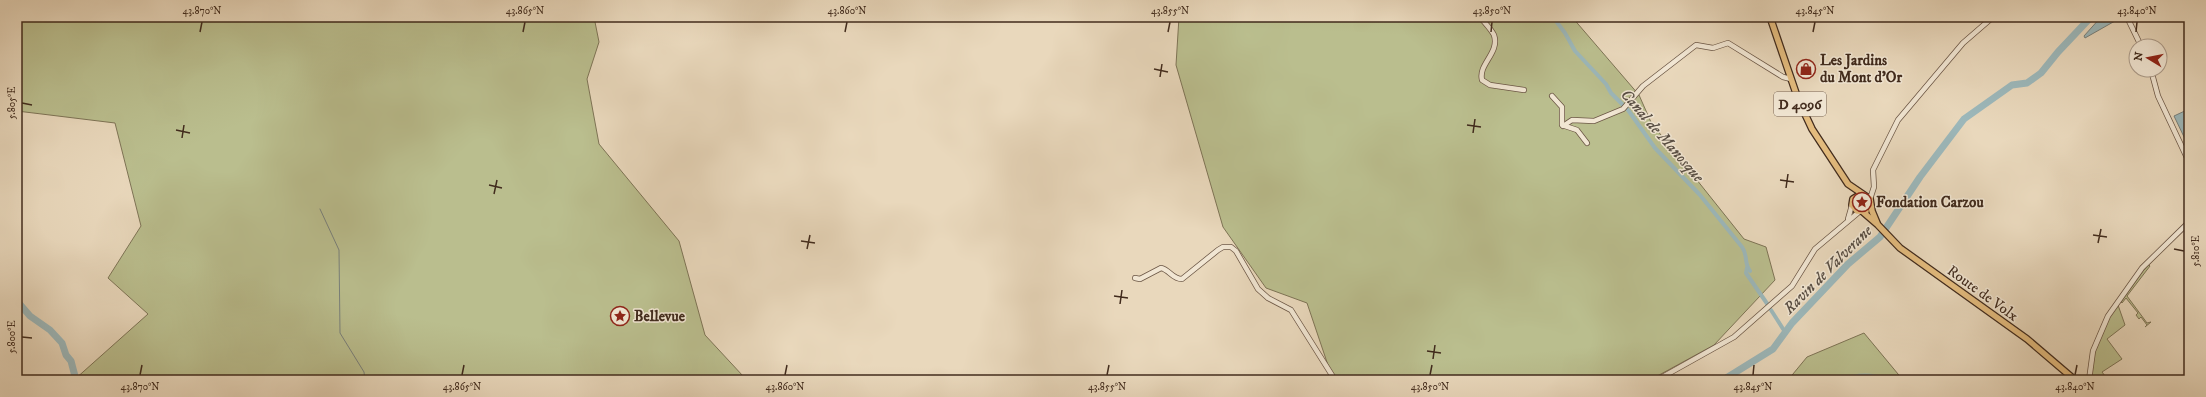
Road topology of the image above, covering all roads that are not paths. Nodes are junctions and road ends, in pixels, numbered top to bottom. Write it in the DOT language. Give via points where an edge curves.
graph roads {
  1 [pos="1480,17"];
  2 [pos="1770,17"];
  3 [pos="1993,17"];
  4 [pos="2127,17"];
  5 [pos="2137,38"];
  6 [pos="2153,78"];
  7 [pos="1791,79"];
  8 [pos="1524,90"];
  9 [pos="1552,96"];
  10 [pos="1563,126"];
  11 [pos="1587,143"];
  12 [pos="2189,147"];
  13 [pos="2184,149"];
  14 [pos="2189,162"];
  15 [pos="1848,184"];
  16 [pos="1874,189"];
  17 [pos="1863,194"];
  18 [pos="1853,199"];
  19 [pos="1870,199"];
  20 [pos="1852,205"];
  21 [pos="1870,206"];
  22 [pos="1861,212"];
  23 [pos="1848,221"];
  24 [pos="2189,222"];
  25 [pos="1878,225"];
  26 [pos="1135,278"];
  27 [pos="1335,380"];
  28 [pos="1656,380"];
  29 [pos="2075,380"];
  30 [pos="2089,380"];
  1 -- 8 [label="street" via="1493,34 1495,43 1482,72 1482,80 1490,85"];
  2 -- 7 [label="main road, D 4096"];
  3 -- 16 [label="street" via="1963,43 1898,120 1873,170"];
  4 -- 5 [label="street"];
  6 -- 13 [label="street" via="2158,96"];
  7 -- 10 [label="street" via="1785,78 1728,43 1711,48 1698,45 1643,86 1624,107 1594,121 1572,120"];
  7 -- 15 [label="main road, D 4096" via="1806,119"];
  9 -- 10 [label="street" via="1562,107"];
  10 -- 11 [label="street" via="1577,130"];
  12 -- 13 [label="street"];
  13 -- 14 [label="street"];
  15 -- 17 [label="main road, D 4096"];
  15 -- 18 [label="main road, D 4096"];
  16 -- 17 [label="street"];
  16 -- 19 [label="street"];
  17 -- 18 [label="main road"];
  17 -- 19 [label="main road"];
  18 -- 20 [label="main road"];
  19 -- 21 [label="main road"];
  20 -- 22 [label="main road"];
  20 -- 23 [label="street"];
  21 -- 22 [label="main road"];
  21 -- 25 [label="main road, Route de Volx"];
  22 -- 23 [label="street"];
  22 -- 25 [label="main road, Route de Volx"];
  23 -- 28 [label="street" via="1815,249 1792,286 1738,334 1722,346"];
  24 -- 30 [label="street" via="2142,268 2108,316 2093,351"];
  25 -- 29 [label="main road, Route de Volx" via="1892,241 2027,339"];
  26 -- 27 [label="street" via="1140,279 1161,268 1182,279 1218,250 1231,247 1258,289 1290,310"];
}
